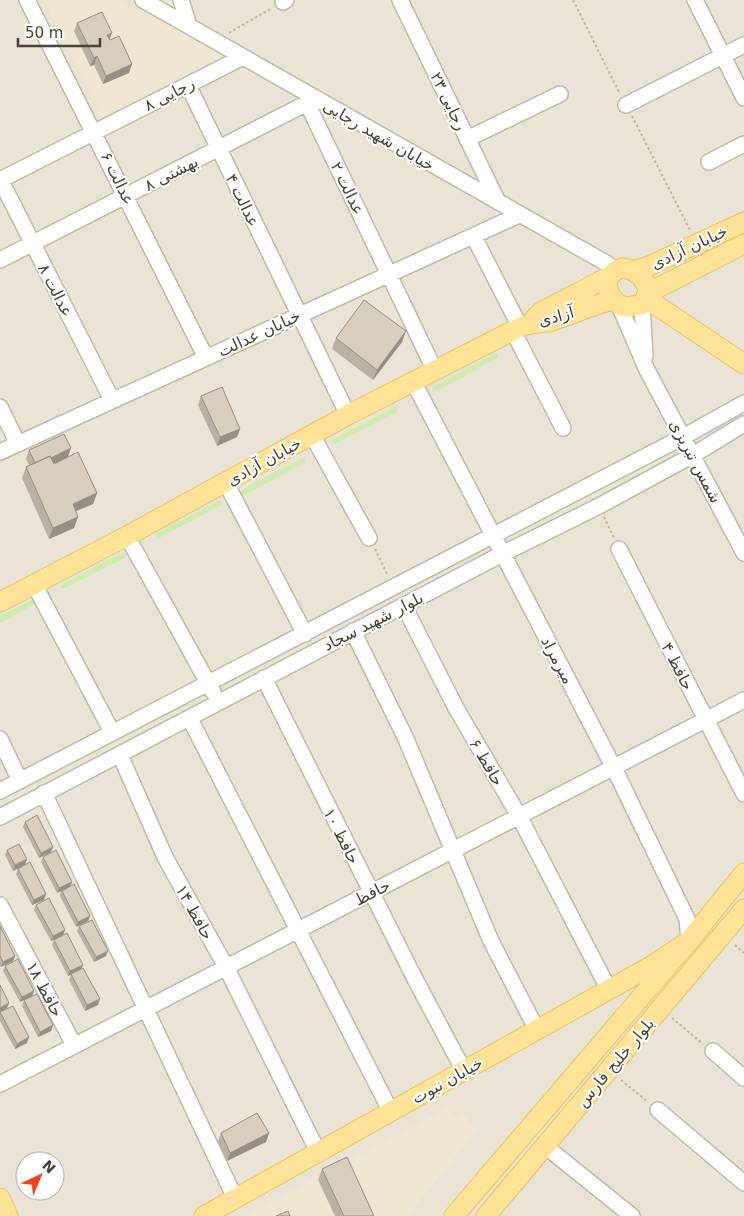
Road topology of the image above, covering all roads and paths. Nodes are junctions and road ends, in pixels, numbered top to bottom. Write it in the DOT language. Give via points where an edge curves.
graph roads {
  1 [pos="27,0"];
  2 [pos="143,0"];
  3 [pos="181,0"];
  4 [pos="400,0"];
  5 [pos="573,0"];
  6 [pos="695,0"];
  7 [pos="285,1"];
  8 [pos="189,26"];
  9 [pos="219,43"];
  10 [pos="744,45"];
  11 [pos="723,56"];
  12 [pos="243,57"];
  13 [pos="188,85"];
  14 [pos="560,94"];
  15 [pos="744,98"];
  16 [pos="311,101"];
  17 [pos="626,105"];
  18 [pos="95,132"];
  19 [pos="467,139"];
  20 [pos="744,144"];
  21 [pos="218,148"];
  22 [pos="709,162"];
  23 [pos="0,179"];
  24 [pos="126,195"];
  25 [pos="498,202"];
  26 [pos="519,215"];
  27 [pos="744,222"];
  28 [pos="474,236"];
  29 [pos="33,243"];
  30 [pos="697,244"];
  31 [pos="744,244"];
  32 [pos="0,260"];
  33 [pos="619,273"];
  34 [pos="389,274"];
  35 [pos="646,299"];
  36 [pos="616,303"];
  37 [pos="298,316"];
  38 [pos="521,327"];
  39 [pos="206,358"];
  40 [pos="744,364"];
  41 [pos="647,370"];
  42 [pos="435,371"];
  43 [pos="414,383"];
  44 [pos="112,400"];
  45 [pos="744,404"];
  46 [pos="0,407"];
  47 [pos="348,415"];
  48 [pos="744,424"];
  49 [pos="563,428"];
  50 [pos="312,435"];
  51 [pos="683,437"];
  52 [pos="18,444"];
  53 [pos="0,452"];
  54 [pos="693,455"];
  55 [pos="226,483"];
  56 [pos="599,506"];
  57 [pos="127,536"];
  58 [pos="492,536"];
  59 [pos="369,538"];
  60 [pos="619,549"];
  61 [pos="744,553"];
  62 [pos="502,554"];
  63 [pos="34,584"];
  64 [pos="393,586"];
  65 [pos="0,602"];
  66 [pos="404,606"];
  67 [pos="353,631"];
  68 [pos="305,634"];
  69 [pos="264,678"];
  70 [pos="209,683"];
  71 [pos="744,700"];
  72 [pos="219,702"];
  73 [pos="190,718"];
  74 [pos="705,720"];
  75 [pos="112,732"];
  76 [pos="0,739"];
  77 [pos="120,755"];
  78 [pos="614,768"];
  79 [pos="20,781"];
  80 [pos="0,791"];
  81 [pos="44,793"];
  82 [pos="744,794"];
  83 [pos="519,816"];
  84 [pos="0,817"];
  85 [pos="452,850"];
  86 [pos="744,873"];
  87 [pos="371,892"];
  88 [pos="0,905"];
  89 [pos="744,909"];
  90 [pos="296,930"];
  91 [pos="689,941"];
  92 [pos="706,954"];
  93 [pos="226,967"];
  94 [pos="609,990"];
  95 [pos="147,1008"];
  96 [pos="661,1008"];
  97 [pos="537,1030"];
  98 [pos="74,1045"];
  99 [pos="713,1052"];
  100 [pos="609,1070"];
  101 [pos="464,1071"];
  102 [pos="2,1077"];
  103 [pos="744,1078"];
  104 [pos="658,1110"];
  105 [pos="391,1112"];
  106 [pos="544,1146"];
  107 [pos="318,1152"];
  108 [pos="744,1183"];
  109 [pos="0,1198"];
  110 [pos="235,1198"];
  111 [pos="8,1216"];
  112 [pos="204,1216"];
  113 [pos="454,1216"];
  114 [pos="486,1216"];
  115 [pos="632,1216"];
  1 -- 18 [label="street, عدالت ۶"];
  2 -- 8 [label="street, خیابان شهید رجایی"];
  3 -- 8 [label="street"];
  4 -- 19 [label="street, رجایی ۲۳"];
  5 -- 17 [label="path"];
  6 -- 11 [label="street"];
  7 -- 9 [label="path" via="228,32"];
  8 -- 9 [label="street, خیابان شهید رجایی"];
  9 -- 12 [label="street, خیابان شهید رجایی"];
  10 -- 11 [label="street"];
  11 -- 15 [label="street"];
  11 -- 17 [label="street"];
  12 -- 13 [label="street, رجایی ۸"];
  12 -- 16 [label="street, خیابان شهید رجایی"];
  13 -- 18 [label="street, رجایی ۸"];
  13 -- 21 [label="street, عدالت ۴"];
  14 -- 19 [label="street"];
  16 -- 21 [label="street, بهشتی ۸"];
  16 -- 25 [label="street, خیابان شهید رجایی"];
  16 -- 34 [label="street, عدالت ۲"];
  17 -- 30 [label="path"];
  18 -- 23 [label="street, رجایی ۸"];
  18 -- 24 [label="street, عدالت ۶"];
  19 -- 25 [label="street, رجایی ۲۳"];
  20 -- 22 [label="street"];
  21 -- 24 [label="street, بهشتی ۸"];
  21 -- 37 [label="street, عدالت ۴"];
  23 -- 29 [label="street, عدالت ۸"];
  24 -- 29 [label="street, بهشتی ۸"];
  24 -- 39 [label="street, عدالت ۶"];
  25 -- 26 [label="street, خیابان شهید رجایی"];
  26 -- 28 [label="street, خیابان عدالت"];
  26 -- 33 [label="street, خیابان شهید رجایی" via="606,262"];
  27 -- 30 [label="main road, خیابان آزادی"];
  28 -- 34 [label="street, خیابان عدالت"];
  28 -- 38 [label="street"];
  29 -- 32 [label="street, بهشتی ۸"];
  29 -- 44 [label="street, عدالت ۸"];
  30 -- 33 [label="main road, خیابان آزادی" via="649,266"];
  31 -- 35 [label="main road, خیابان آزادی"];
  33 -- 35 [label="main road" via="646,283"];
  33 -- 36 [label="main road" via="607,289"];
  33 -- 38 [label="main road, آزادی" via="541,312"];
  34 -- 37 [label="street, خیابان عدالت"];
  34 -- 42 [label="street, عدالت ۲"];
  35 -- 36 [label="main road" via="629,308"];
  35 -- 40 [label="main road"];
  35 -- 41 [label="street"];
  36 -- 38 [label="main road, آزادی" via="594,305 548,322"];
  36 -- 41 [label="street, شمس تبریزی"];
  37 -- 39 [label="street, خیابان عدالت"];
  37 -- 47 [label="street, عدالت ۴"];
  38 -- 42 [label="main road, خیابان آزادی"];
  38 -- 49 [label="street"];
  39 -- 44 [label="street, خیابان عدالت"];
  41 -- 51 [label="street, شمس تبریزی"];
  42 -- 43 [label="main road, خیابان آزادی"];
  43 -- 47 [label="main road, خیابان آزادی"];
  43 -- 58 [label="street, میرمراد"];
  44 -- 52 [label="street, خیابان عدالت"];
  45 -- 51 [label="street, بلوار شهید سجاد"];
  46 -- 52 [label="street"];
  47 -- 50 [label="main road, خیابان آزادی"];
  48 -- 54 [label="street, بلوار شهید سجاد"];
  50 -- 55 [label="main road, خیابان آزادی"];
  50 -- 59 [label="street"];
  51 -- 54 [label="street, شمس تبریزی"];
  51 -- 58 [label="street, بلوار شهید سجاد"];
  52 -- 53 [label="street, خیابان عدالت"];
  54 -- 56 [label="street, بلوار شهید سجاد"];
  54 -- 61 [label="street, شمس تبریزی"];
  55 -- 57 [label="main road, خیابان آزادی"];
  55 -- 68 [label="street"];
  56 -- 60 [label="path"];
  56 -- 62 [label="street, بلوار شهید سجاد"];
  57 -- 63 [label="main road, خیابان آزادی"];
  57 -- 70 [label="street"];
  58 -- 62 [label="street, میرمراد"];
  58 -- 64 [label="street, بلوار شهید سجاد"];
  59 -- 64 [label="path"];
  60 -- 74 [label="street, حافظ ۴"];
  62 -- 66 [label="street, بلوار شهید سجاد"];
  62 -- 78 [label="street, میرمراد"];
  63 -- 65 [label="main road, خیابان آزادی"];
  63 -- 75 [label="street"];
  64 -- 68 [label="street, بلوار شهید سجاد"];
  66 -- 67 [label="street, بلوار شهید سجاد"];
  66 -- 83 [label="street, حافظ ۶" via="456,708"];
  67 -- 69 [label="street, بلوار شهید سجاد"];
  67 -- 85 [label="street" via="406,739"];
  68 -- 70 [label="street, بلوار شهید سجاد"];
  69 -- 72 [label="street, بلوار شهید سجاد"];
  69 -- 87 [label="street, حافظ ۱۰"];
  70 -- 72 [label="street"];
  70 -- 75 [label="street, بلوار شهید سجاد"];
  71 -- 74 [label="street, حافظ"];
  72 -- 73 [label="street, بلوار شهید سجاد"];
  73 -- 77 [label="street, بلوار شهید سجاد"];
  73 -- 90 [label="street"];
  74 -- 78 [label="street, حافظ"];
  74 -- 82 [label="street, حافظ ۴"];
  75 -- 79 [label="street, بلوار شهید سجاد"];
  76 -- 79 [label="street"];
  77 -- 81 [label="street, بلوار شهید سجاد"];
  77 -- 93 [label="street, حافظ ۱۴" via="165,857"];
  78 -- 83 [label="street, حافظ"];
  78 -- 91 [label="street, میرمراد" via="688,919"];
  79 -- 80 [label="street, بلوار شهید سجاد"];
  81 -- 84 [label="street, بلوار شهید سجاد"];
  81 -- 95 [label="street"];
  83 -- 85 [label="street, حافظ"];
  83 -- 94 [label="street, حافظ ۶"];
  85 -- 87 [label="street, حافظ"];
  85 -- 97 [label="street" via="491,941"];
  86 -- 91 [label="main road"];
  87 -- 90 [label="street, حافظ"];
  87 -- 101 [label="street, حافظ ۱۰"];
  88 -- 98 [label="street, حافظ ۱۸"];
  89 -- 92 [label="main road, بلوار خلیج فارس"];
  90 -- 93 [label="street, حافظ"];
  90 -- 105 [label="street"];
  91 -- 92 [label="main road"];
  91 -- 94 [label="main road, خیابان نبوت"];
  91 -- 113 [label="main road"];
  92 -- 96 [label="main road, بلوار خلیج فارس"];
  93 -- 95 [label="street, حافظ"];
  93 -- 107 [label="street, حافظ ۱۴"];
  94 -- 97 [label="main road, خیابان نبوت"];
  95 -- 98 [label="street, حافظ"];
  95 -- 110 [label="street"];
  96 -- 99 [label="path"];
  96 -- 100 [label="main road, بلوار خلیج فارس"];
  97 -- 101 [label="main road, خیابان نبوت"];
  98 -- 102 [label="street, حافظ"];
  99 -- 103 [label="street"];
  100 -- 104 [label="path"];
  100 -- 106 [label="main road, بلوار خلیج فارس"];
  101 -- 105 [label="main road, خیابان نبوت"];
  104 -- 108 [label="street"];
  105 -- 107 [label="main road, خیابان نبوت"];
  106 -- 114 [label="main road, بلوار خلیج فارس"];
  106 -- 115 [label="street"];
  107 -- 110 [label="main road, خیابان نبوت"];
  109 -- 111 [label="main road"];
  110 -- 112 [label="main road, خیابان نبوت"];
}
